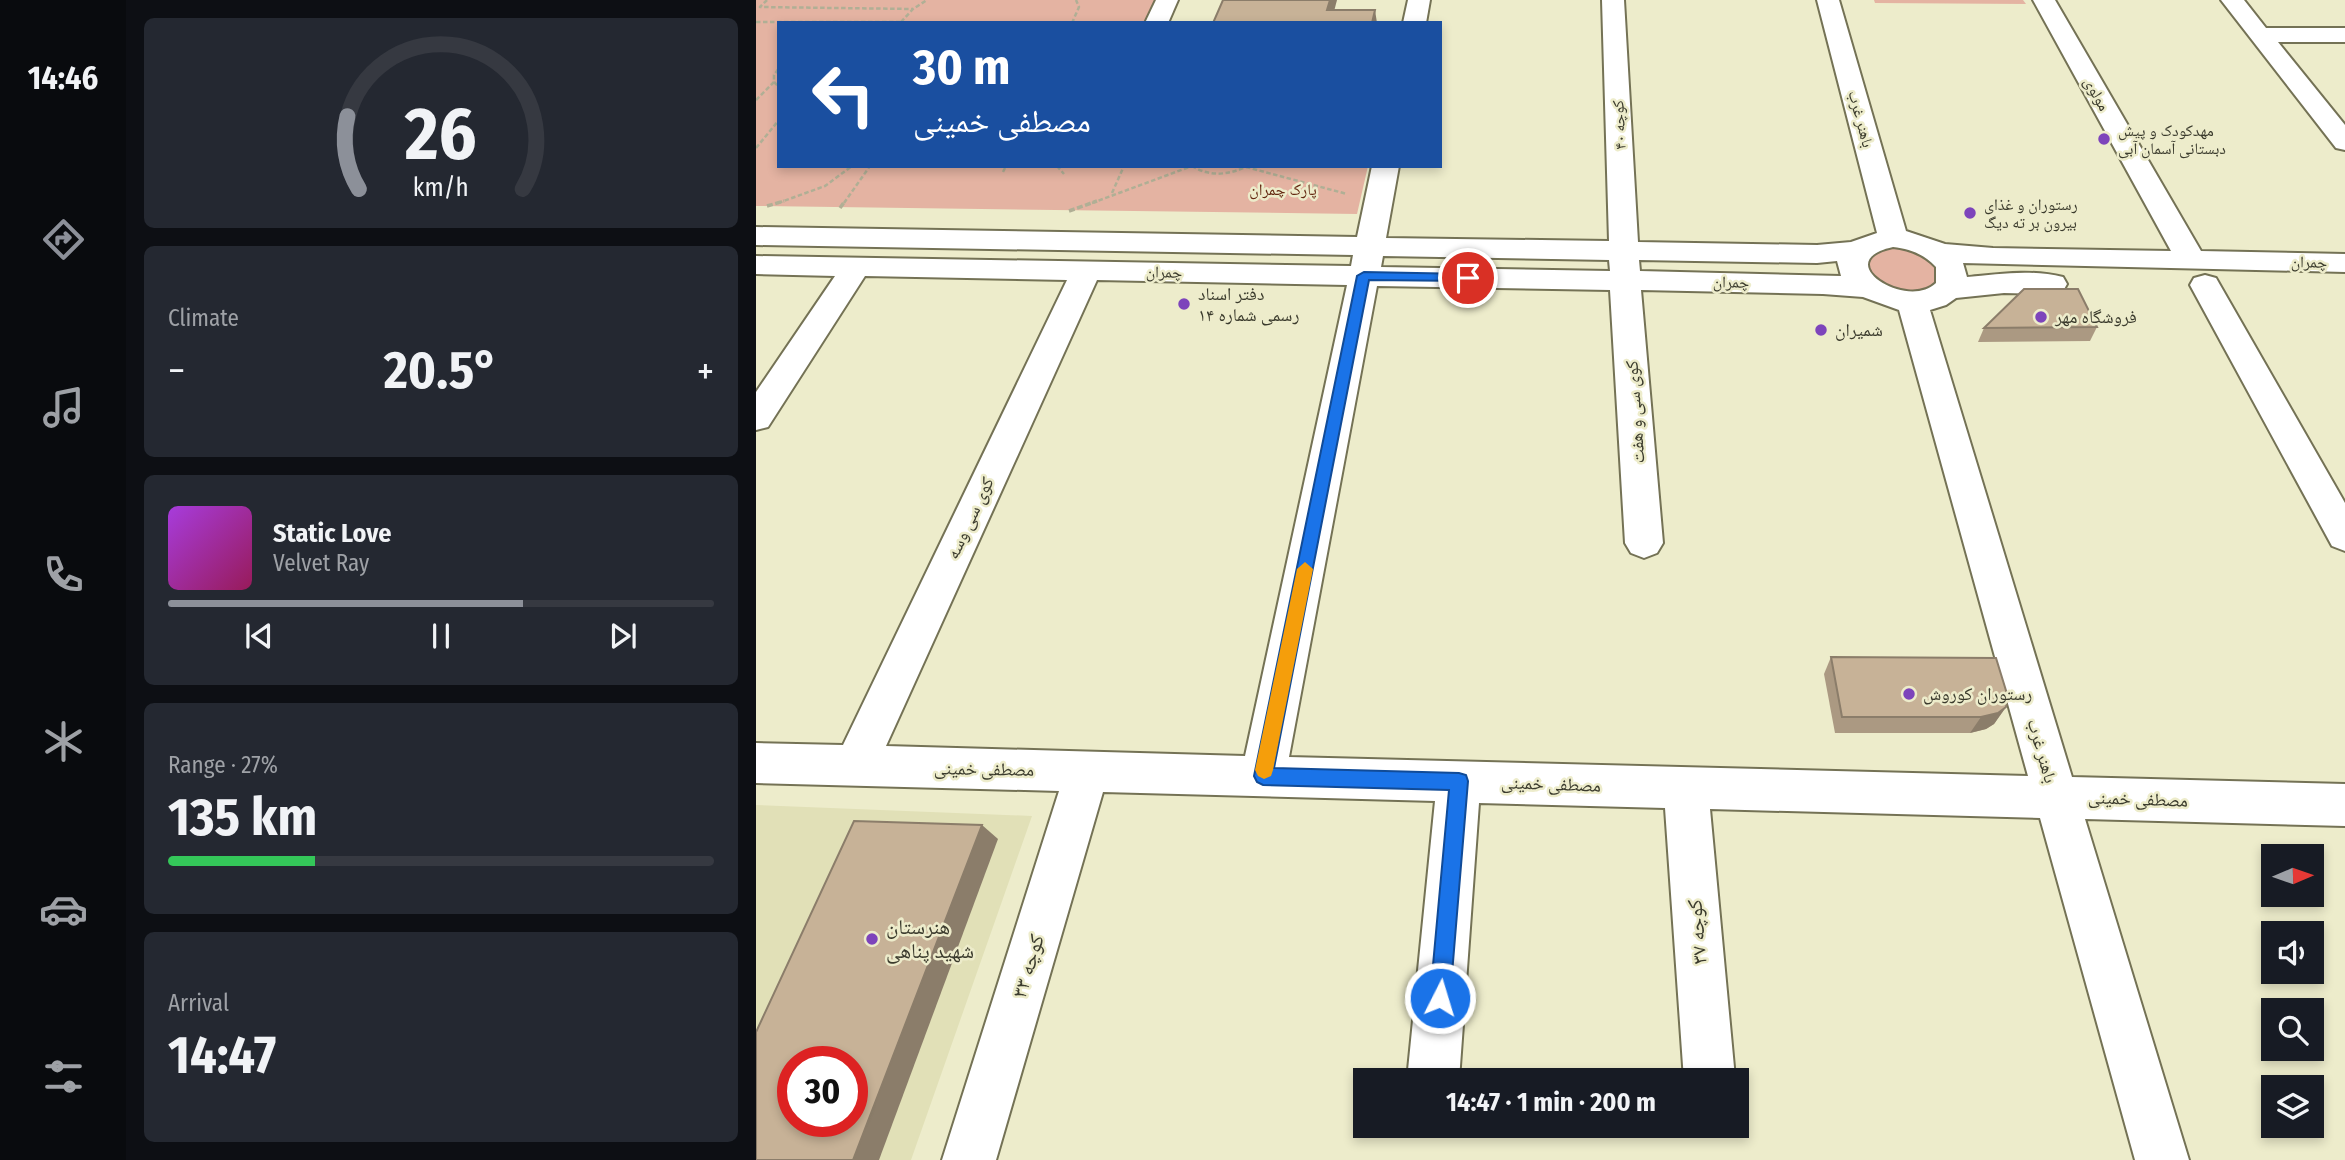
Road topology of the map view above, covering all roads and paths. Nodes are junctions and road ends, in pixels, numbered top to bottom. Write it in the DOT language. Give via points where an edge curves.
graph roads {
  1 [pos="767,0"];
  2 [pos="928,0"];
  3 [pos="1076,0"];
  4 [pos="1167,0"];
  5 [pos="1419,0"];
  6 [pos="1613,0"];
  7 [pos="1828,0"];
  8 [pos="2044,0"];
  9 [pos="2232,0"];
  10 [pos="758,8"];
  11 [pos="913,9"];
  12 [pos="902,21"];
  13 [pos="1073,21"];
  14 [pos="1157,21"];
  15 [pos="1414,21"];
  16 [pos="756,22"];
  17 [pos="777,22"];
  18 [pos="2260,34"];
  19 [pos="2345,35"];
  20 [pos="776,81"];
  21 [pos="756,100"];
  22 [pos="777,122"];
  23 [pos="2345,142"];
  24 [pos="756,148"];
  25 [pos="851,168"];
  26 [pos="869,168"];
  27 [pos="1005,168"];
  28 [pos="1058,168"];
  29 [pos="1123,168"];
  30 [pos="1186,168"];
  31 [pos="1196,168"];
  32 [pos="1242,168"];
  33 [pos="1250,168"];
  34 [pos="1385,168"];
  35 [pos="1003,172"];
  36 [pos="1064,174"];
  37 [pos="1112,193"];
  38 [pos="1348,194"];
  39 [pos="789,207"];
  40 [pos="853,208"];
  41 [pos="1082,211"];
  42 [pos="756,236"];
  43 [pos="1893,238"];
  44 [pos="1857,250"];
  45 [pos="1937,252"];
  46 [pos="1366,261"];
  47 [pos="2345,263"];
  48 [pos="756,265"];
  49 [pos="1625,265"];
  50 [pos="856,267"];
  51 [pos="1086,271"];
  52 [pos="2198,273"];
  53 [pos="1866,288"];
  54 [pos="2345,288"];
  55 [pos="1931,295"];
  56 [pos="756,418"];
  57 [pos="2345,536"];
  58 [pos="1644,543"];
  59 [pos="756,763"];
  60 [pos="855,766"];
  61 [pos="1087,771"];
  62 [pos="1263,776"];
  63 [pos="1459,781"];
  64 [pos="1686,787"];
  65 [pos="2055,797"];
  66 [pos="2345,805"];
  67 [pos="1434,1068"];
  68 [pos="1708,1068"];
  69 [pos="969,1160"];
  70 [pos="2162,1160"];
  1 -- 10 [label="path"];
  2 -- 11 [label="path"];
  3 -- 13 [label="path" via="1079,7"];
  4 -- 14 [label="street"];
  5 -- 15 [label="street"];
  6 -- 49 [label="street, کوچه ۴۰"];
  7 -- 43 [label="street, باهنر غرب"];
  8 -- 52 [label="street, مولوی"];
  9 -- 18 [label="street"];
  10 -- 11 [label="path"];
  11 -- 12 [label="path"];
  16 -- 17 [label="path"];
  18 -- 19 [label="street"];
  18 -- 23 [label="street"];
  20 -- 21 [label="path"];
  22 -- 24 [label="path"];
  25 -- 39 [label="path" via="822,188 763,207"];
  26 -- 40 [label="path" via="840,208"];
  27 -- 35 [label="path"];
  28 -- 36 [label="path"];
  29 -- 37 [label="path"];
  30 -- 37 [label="path"];
  31 -- 32 [label="path" via="1216,175"];
  33 -- 38 [label="path"];
  34 -- 46 [label="street"];
  37 -- 41 [label="path" via="1069,211"];
  42 -- 46 [label="street, چمران"];
  43 -- 44 [label="street"];
  43 -- 45 [label="street"];
  44 -- 49 [label="street, چمران"];
  44 -- 53 [label="street" via="1852,269"];
  45 -- 52 [label="street, چمران"];
  45 -- 55 [label="street" via="1953,270 1954,280"];
  46 -- 49 [label="street, چمران"];
  46 -- 51 [label="street, چمران"];
  46 -- 62 [label="street"];
  47 -- 52 [label="street, چمران"];
  48 -- 50 [label="street, چمران"];
  49 -- 53 [label="street, چمران"];
  49 -- 58 [label="street, کوی سی و هفت"];
  50 -- 51 [label="street, چمران"];
  50 -- 56 [label="street"];
  51 -- 60 [label="street, کوی سی وسه"];
  52 -- 54 [label="street, چمران"];
  52 -- 55 [label="street, چمران" via="2004,283"];
  52 -- 57 [label="street, مولوی"];
  53 -- 55 [label="street" via="1895,300"];
  55 -- 65 [label="street, باهنر غرب"];
  59 -- 60 [label="street, مصطفی خمینی"];
  60 -- 61 [label="street, مصطفی خمینی"];
  61 -- 62 [label="street, مصطفی خمینی"];
  61 -- 69 [label="street, کوچه ۳۳"];
  62 -- 63 [label="street, مصطفی خمینی"];
  63 -- 64 [label="street, مصطفی خمینی"];
  63 -- 67 [label="street"];
  64 -- 65 [label="street, مصطفی خمینی"];
  64 -- 68 [label="street, کوچه ۳۷"];
  65 -- 66 [label="street, مصطفی خمینی"];
  65 -- 70 [label="street, باهنر غرب"];
}
